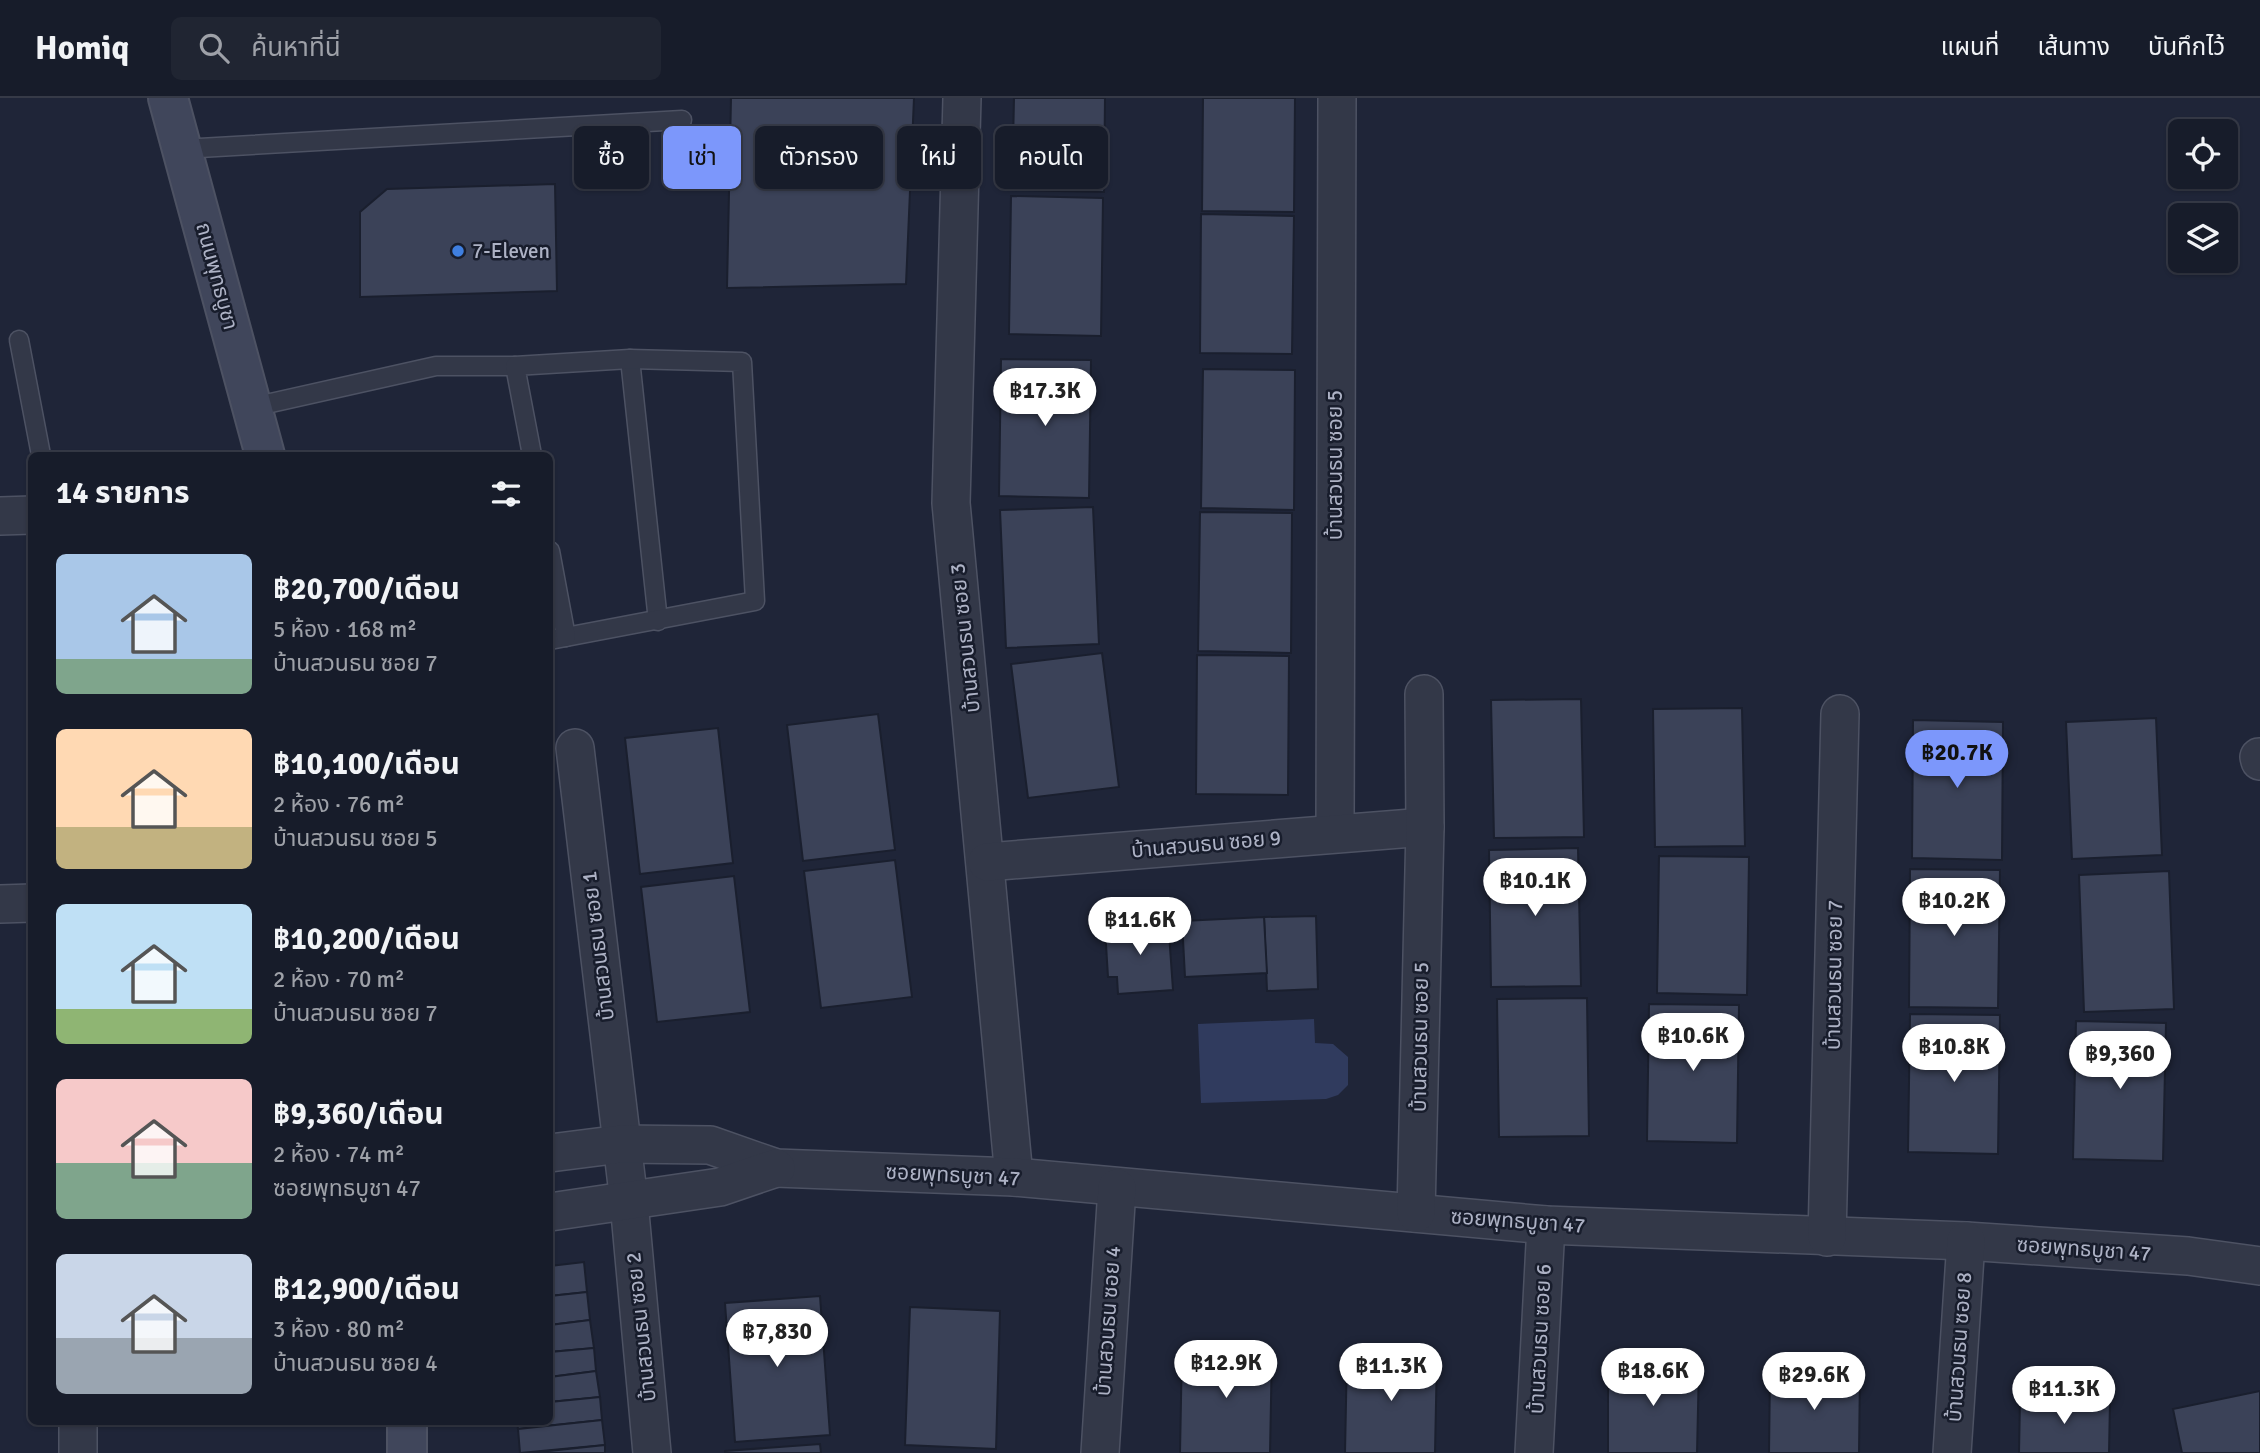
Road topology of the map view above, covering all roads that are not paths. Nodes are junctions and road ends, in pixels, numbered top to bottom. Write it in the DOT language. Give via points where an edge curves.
graph roads {
  1 [pos="168,98"];
  2 [pos="962,98"];
  3 [pos="1337,98"];
  4 [pos="682,120"];
  5 [pos="182,149"];
  6 [pos="19,340"];
  7 [pos="630,359"];
  8 [pos="515,366"];
  9 [pos="253,407"];
  10 [pos="40,452"];
  11 [pos="264,452"];
  12 [pos="530,452"];
  13 [pos="28,515"];
  14 [pos="0,516"];
  15 [pos="553,584"];
  16 [pos="658,621"];
  17 [pos="558,639"];
  18 [pos="1424,694"];
  19 [pos="1840,713"];
  20 [pos="575,748"];
  21 [pos="1425,828"];
  22 [pos="1335,833"];
  23 [pos="987,862"];
  24 [pos="28,903"];
  25 [pos="0,904"];
  26 [pos="621,1144"];
  27 [pos="553,1153"];
  28 [pos="776,1168"];
  29 [pos="1014,1177"];
  30 [pos="1117,1188"];
  31 [pos="629,1202"];
  32 [pos="553,1212"];
  33 [pos="1416,1213"];
  34 [pos="1546,1225"];
  35 [pos="1828,1237"];
  36 [pos="1966,1241"];
  37 [pos="2260,1266"];
  38 [pos="78,1425"];
  39 [pos="407,1425"];
  40 [pos="78,1453"];
  41 [pos="407,1453"];
  42 [pos="652,1453"];
  43 [pos="1100,1453"];
  44 [pos="1534,1453"];
  45 [pos="1952,1453"];
  1 -- 5 [label="main road, ถนนพุทธบูชา"];
  2 -- 23 [label="street, บ้านสวนธน ซอย 3" via="951,503"];
  3 -- 22 [label="street, บ้านสวนธน ซอย 5"];
  4 -- 5 [label="lane"];
  5 -- 9 [label="main road, ถนนพุทธบูชา"];
  6 -- 10 [label="lane"];
  7 -- 8 [label="lane"];
  7 -- 16 [label="lane"];
  7 -- 16 [label="lane" via="742,362 755,601"];
  8 -- 9 [label="lane" via="436,366"];
  8 -- 12 [label="lane"];
  9 -- 11 [label="main road, ถนนพุทธบูชา"];
  13 -- 14 [label="street"];
  15 -- 17 [label="lane"];
  16 -- 17 [label="lane"];
  18 -- 21 [label="street, บ้านสวนธน ซอย 5"];
  19 -- 35 [label="street, บ้านสวนธน ซอย 7"];
  20 -- 26 [label="street, บ้านสวนธน ซอย 1"];
  21 -- 22 [label="street, บ้านสวนธน ซอย 9"];
  21 -- 33 [label="street, บ้านสวนธน ซอย 5"];
  22 -- 23 [label="street, บ้านสวนธน ซอย 9"];
  23 -- 29 [label="street, บ้านสวนธน ซอย 3"];
  24 -- 25 [label="street"];
  26 -- 27 [label="street, ซอยพุทธบูชา 47"];
  26 -- 28 [label="street, ซอยพุทธบูชา 47" via="710,1145"];
  26 -- 31 [label="street, บ้านสวนธน ซอย 1"];
  28 -- 29 [label="street, ซอยพุทธบูชา 47"];
  28 -- 31 [label="street, ซอยพุทธบูชา 47" via="719,1187"];
  29 -- 30 [label="street, ซอยพุทธบูชา 47"];
  30 -- 33 [label="street, ซอยพุทธบูชา 47"];
  30 -- 43 [label="street, บ้านสวนธน ซอย 4"];
  31 -- 32 [label="street, ซอยพุทธบูชา 47"];
  31 -- 42 [label="street, บ้านสวนธน ซอย 2"];
  33 -- 34 [label="street, ซอยพุทธบูชา 47"];
  34 -- 35 [label="street, ซอยพุทธบูชา 47"];
  34 -- 44 [label="street, บ้านสวนธน ซอย 6"];
  35 -- 36 [label="street, ซอยพุทธบูชา 47"];
  36 -- 37 [label="street, ซอยพุทธบูชา 47" via="2188,1256"];
  36 -- 45 [label="street, บ้านสวนธน ซอย 8"];
  38 -- 40 [label="street"];
  39 -- 41 [label="main road"];
}
